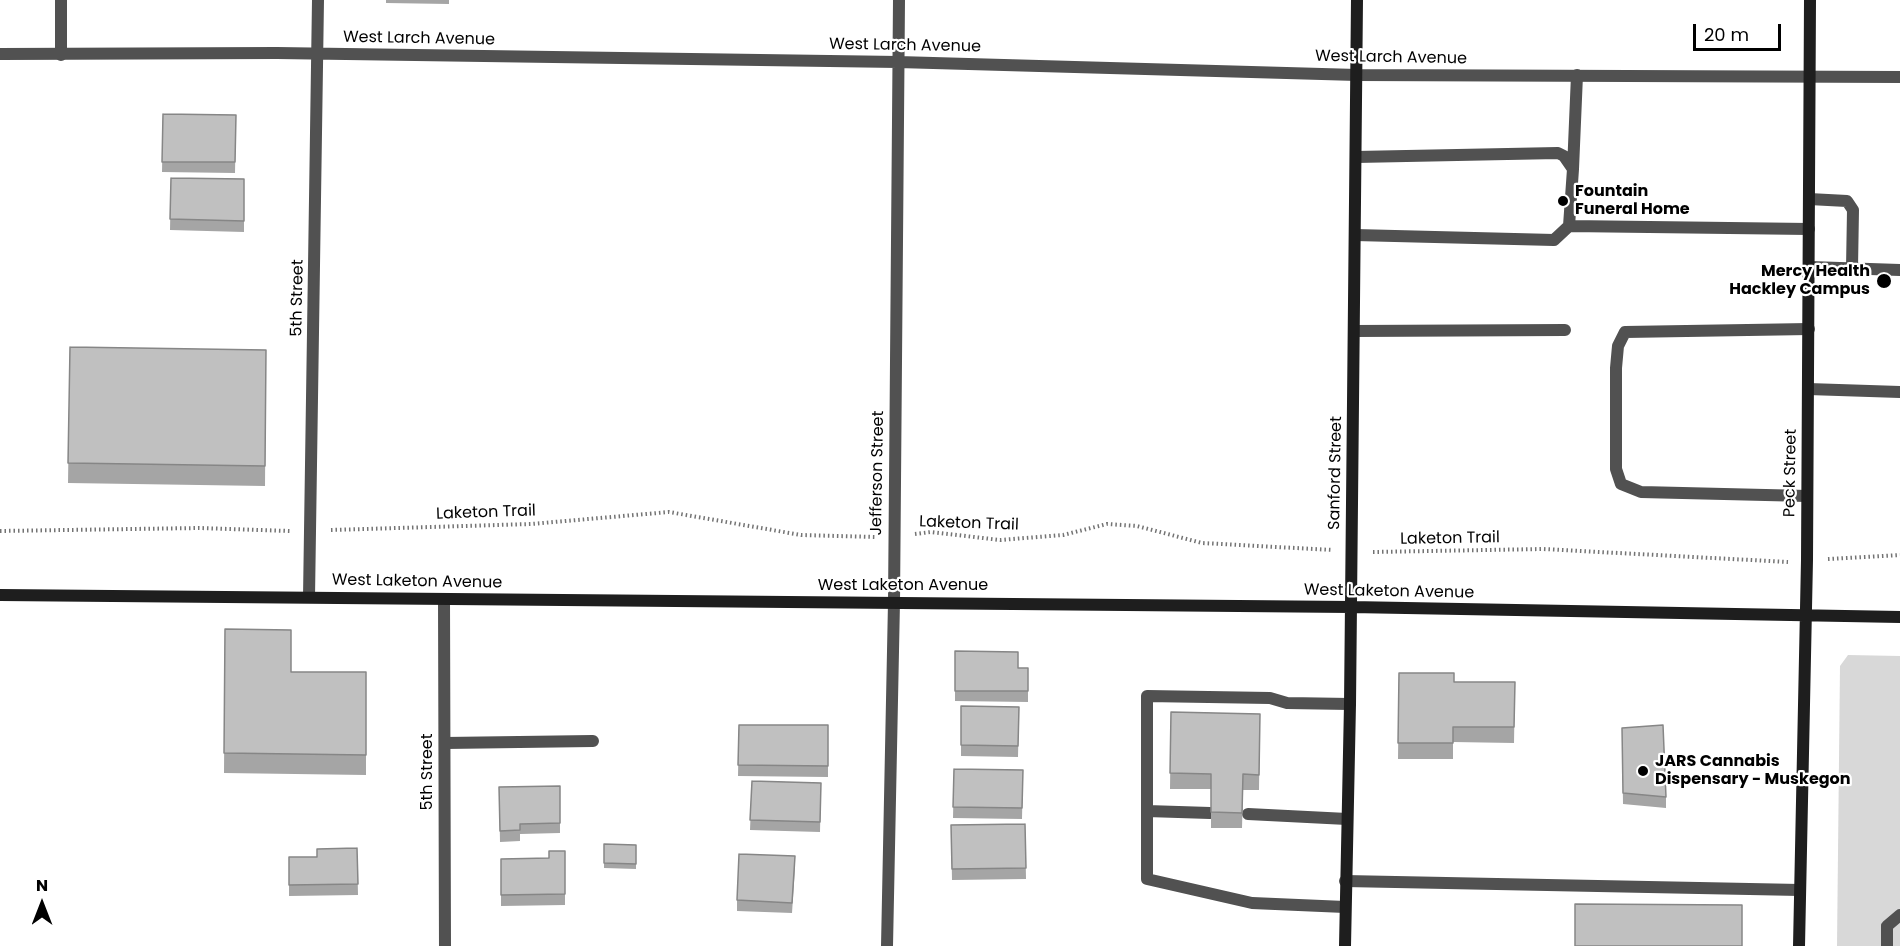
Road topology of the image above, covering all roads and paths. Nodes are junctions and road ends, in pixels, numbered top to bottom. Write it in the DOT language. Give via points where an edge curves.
graph roads {
  1 [pos="61,0"];
  2 [pos="318,0"];
  3 [pos="899,0"];
  4 [pos="1357,0"];
  5 [pos="1810,0"];
  6 [pos="0,54"];
  7 [pos="317,54"];
  8 [pos="61,55"];
  9 [pos="898,62"];
  10 [pos="1357,75"];
  11 [pos="1577,75"];
  12 [pos="1809,76"];
  13 [pos="1900,77"];
  14 [pos="1356,157"];
  15 [pos="1573,169"];
  16 [pos="1809,199"];
  17 [pos="1569,226"];
  18 [pos="1809,229"];
  19 [pos="1355,235"];
  20 [pos="1809,267"];
  21 [pos="1852,268"];
  22 [pos="1900,270"];
  23 [pos="1809,329"];
  24 [pos="1565,330"];
  25 [pos="1354,331"];
  26 [pos="1808,389"];
  27 [pos="1900,392"];
  28 [pos="1807,496"];
  29 [pos="311,530"];
  30 [pos="0,531"];
  31 [pos="894,536"];
  32 [pos="1352,551"];
  33 [pos="1900,555"];
  34 [pos="1807,560"];
  35 [pos="0,595"];
  36 [pos="309,597"];
  37 [pos="444,598"];
  38 [pos="894,603"];
  39 [pos="1351,608"];
  40 [pos="1806,617"];
  41 [pos="1900,617"];
  42 [pos="1350,704"];
  43 [pos="593,741"];
  44 [pos="445,743"];
  45 [pos="1147,811"];
  46 [pos="1210,813"];
  47 [pos="1248,814"];
  48 [pos="1347,819"];
  49 [pos="1345,881"];
  50 [pos="1800,890"];
  51 [pos="1345,907"];
  52 [pos="1900,915"];
  53 [pos="445,946"];
  54 [pos="887,946"];
  55 [pos="1345,946"];
  56 [pos="1799,946"];
  57 [pos="1887,946"];
  1 -- 8 [label="street"];
  2 -- 7 [label="street, 5th Street"];
  3 -- 9 [label="street, Jefferson Street"];
  4 -- 10 [label="street, Sanford Street"];
  5 -- 12 [label="street, Peck Street"];
  6 -- 8 [label="street, West Larch Avenue"];
  7 -- 8 [label="street, West Larch Avenue"];
  7 -- 9 [label="street, West Larch Avenue"];
  7 -- 29 [label="street, 5th Street"];
  9 -- 10 [label="street, West Larch Avenue"];
  9 -- 31 [label="street, Jefferson Street"];
  10 -- 11 [label="street, West Larch Avenue"];
  10 -- 14 [label="street, Sanford Street"];
  11 -- 12 [label="street, West Larch Avenue"];
  11 -- 15 [label="street"];
  12 -- 13 [label="street, West Larch Avenue"];
  12 -- 16 [label="street, Peck Street"];
  14 -- 15 [label="street" via="1558,153"];
  14 -- 19 [label="street, Sanford Street"];
  15 -- 17 [label="street"];
  16 -- 18 [label="street, Peck Street"];
  16 -- 21 [label="street" via="1847,201 1853,210"];
  17 -- 18 [label="street"];
  17 -- 19 [label="street" via="1554,240"];
  18 -- 20 [label="street, Peck Street"];
  19 -- 25 [label="street, Sanford Street"];
  20 -- 21 [label="street"];
  20 -- 23 [label="street, Peck Street"];
  21 -- 22 [label="street"];
  23 -- 26 [label="street, Peck Street"];
  23 -- 28 [label="street" via="1625,332 1618,346 1616,368 1616,468 1622,484 1641,492"];
  24 -- 25 [label="street"];
  25 -- 32 [label="street, Sanford Street"];
  26 -- 27 [label="street"];
  26 -- 28 [label="street, Peck Street"];
  28 -- 34 [label="street, Peck Street"];
  29 -- 30 [label="path, Laketon Trail"];
  29 -- 31 [label="path, Laketon Trail" via="531,524 669,512 801,535"];
  29 -- 36 [label="street, 5th Street"];
  31 -- 32 [label="path, Laketon Trail" via="931,532 1000,540 1063,535 1107,524 1137,526 1202,543"];
  31 -- 38 [label="street, Jefferson Street"];
  32 -- 34 [label="path, Laketon Trail" via="1543,549 1779,562"];
  32 -- 39 [label="street, Sanford Street"];
  33 -- 34 [label="path, Laketon Trail"];
  34 -- 40 [label="street, Peck Street"];
  35 -- 36 [label="street, West Laketon Avenue"];
  36 -- 37 [label="street, West Laketon Avenue"];
  37 -- 38 [label="street, West Laketon Avenue"];
  37 -- 44 [label="street, 5th Street"];
  38 -- 39 [label="street, West Laketon Avenue"];
  38 -- 54 [label="street, Jefferson Street"];
  39 -- 40 [label="street, West Laketon Avenue"];
  39 -- 42 [label="street, Sanford Street"];
  40 -- 41 [label="street, West Laketon Avenue"];
  40 -- 50 [label="street, Peck Street"];
  42 -- 45 [label="street" via="1147,696"];
  42 -- 48 [label="street, Sanford Street"];
  43 -- 44 [label="street"];
  44 -- 53 [label="street, 5th Street"];
  45 -- 46 [label="street"];
  45 -- 51 [label="street" via="1147,879 1252,903"];
  47 -- 48 [label="street"];
  48 -- 49 [label="street, Sanford Street"];
  49 -- 50 [label="street"];
  49 -- 51 [label="street, Sanford Street"];
  50 -- 56 [label="street, Peck Street"];
  51 -- 55 [label="street, Sanford Street"];
  52 -- 57 [label="street" via="1887,926"];
}
